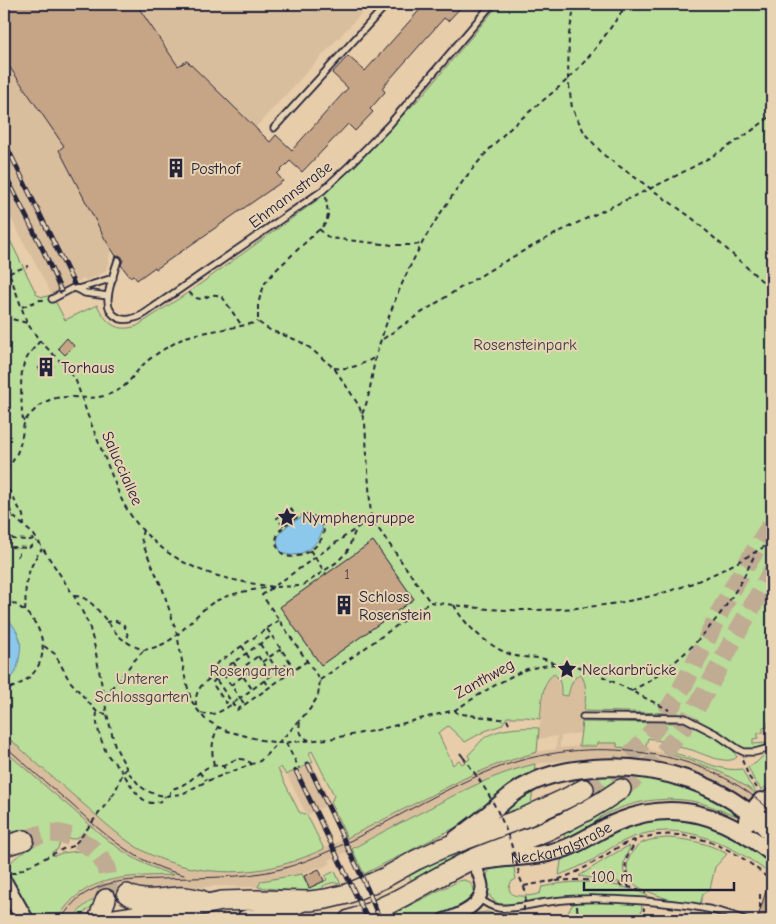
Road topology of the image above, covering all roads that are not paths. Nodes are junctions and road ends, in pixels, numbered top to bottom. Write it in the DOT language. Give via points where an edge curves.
graph roads {
  1 [pos="387,4"];
  2 [pos="492,4"];
  3 [pos="274,128"];
  4 [pos="118,260"];
  5 [pos="113,278"];
  6 [pos="78,288"];
  7 [pos="108,296"];
  8 [pos="52,298"];
  9 [pos="583,717"];
  10 [pos="772,750"];
  11 [pos="584,789"];
  12 [pos="621,789"];
  13 [pos="772,789"];
  14 [pos="759,808"];
  15 [pos="772,834"];
  16 [pos="591,835"];
  17 [pos="24,840"];
  18 [pos="754,840"];
  19 [pos="4,846"];
  20 [pos="440,848"];
  21 [pos="772,853"];
  22 [pos="474,863"];
  23 [pos="450,871"];
  24 [pos="9,878"];
  25 [pos="126,894"];
  26 [pos="479,898"];
  27 [pos="106,899"];
  28 [pos="222,901"];
  29 [pos="310,901"];
  30 [pos="25,920"];
  31 [pos="98,920"];
  32 [pos="108,920"];
  33 [pos="246,920"];
  34 [pos="349,920"];
  35 [pos="443,920"];
  36 [pos="745,920"];
  1 -- 3 [label="lane"];
  2 -- 7 [label="lane, Ehmannstraße" via="389,125 322,191 141,316 129,320 112,314"];
  4 -- 5 [label="lane"];
  5 -- 6 [label="lane"];
  5 -- 7 [label="lane"];
  6 -- 7 [label="lane" via="85,293"];
  6 -- 8 [label="lane"];
  9 -- 10 [label="lane" via="684,718 718,735 738,750"];
  11 -- 20 [label="main road" via="528,816"];
  12 -- 23 [label="main road" via="544,832"];
  13 -- 14 [label="lane"];
  14 -- 15 [label="main road"];
  14 -- 16 [label="main road" via="737,819 700,806 661,803 636,807 618,815"];
  14 -- 18 [label="main road" via="748,831"];
  14 -- 20 [label="main road" via="735,802 696,782 674,775 619,768 577,770 525,785 470,829"];
  16 -- 18 [label="main road, Neckartalstraße" via="628,818 676,811 717,819"];
  16 -- 22 [label="main road, Neckartalstraße" via="552,852"];
  17 -- 19 [label="main road"];
  18 -- 21 [label="main road, Neckartalstraße"];
  20 -- 29 [label="main road" via="359,890"];
  22 -- 23 [label="main road, Neckartalstraße"];
  22 -- 26 [label="street" via="482,885"];
  23 -- 34 [label="main road, Neckartalstraße" via="384,907"];
  24 -- 30 [label="main road"];
  25 -- 28 [label="main road" via="139,898 184,897"];
  26 -- 35 [label="street" via="468,909"];
  26 -- 36 [label="lane" via="488,905 503,909 571,899 668,903 702,907"];
  27 -- 31 [label="main road"];
  28 -- 29 [label="main road"];
  28 -- 32 [label="main road"];
  29 -- 33 [label="main road" via="269,917"];
}
